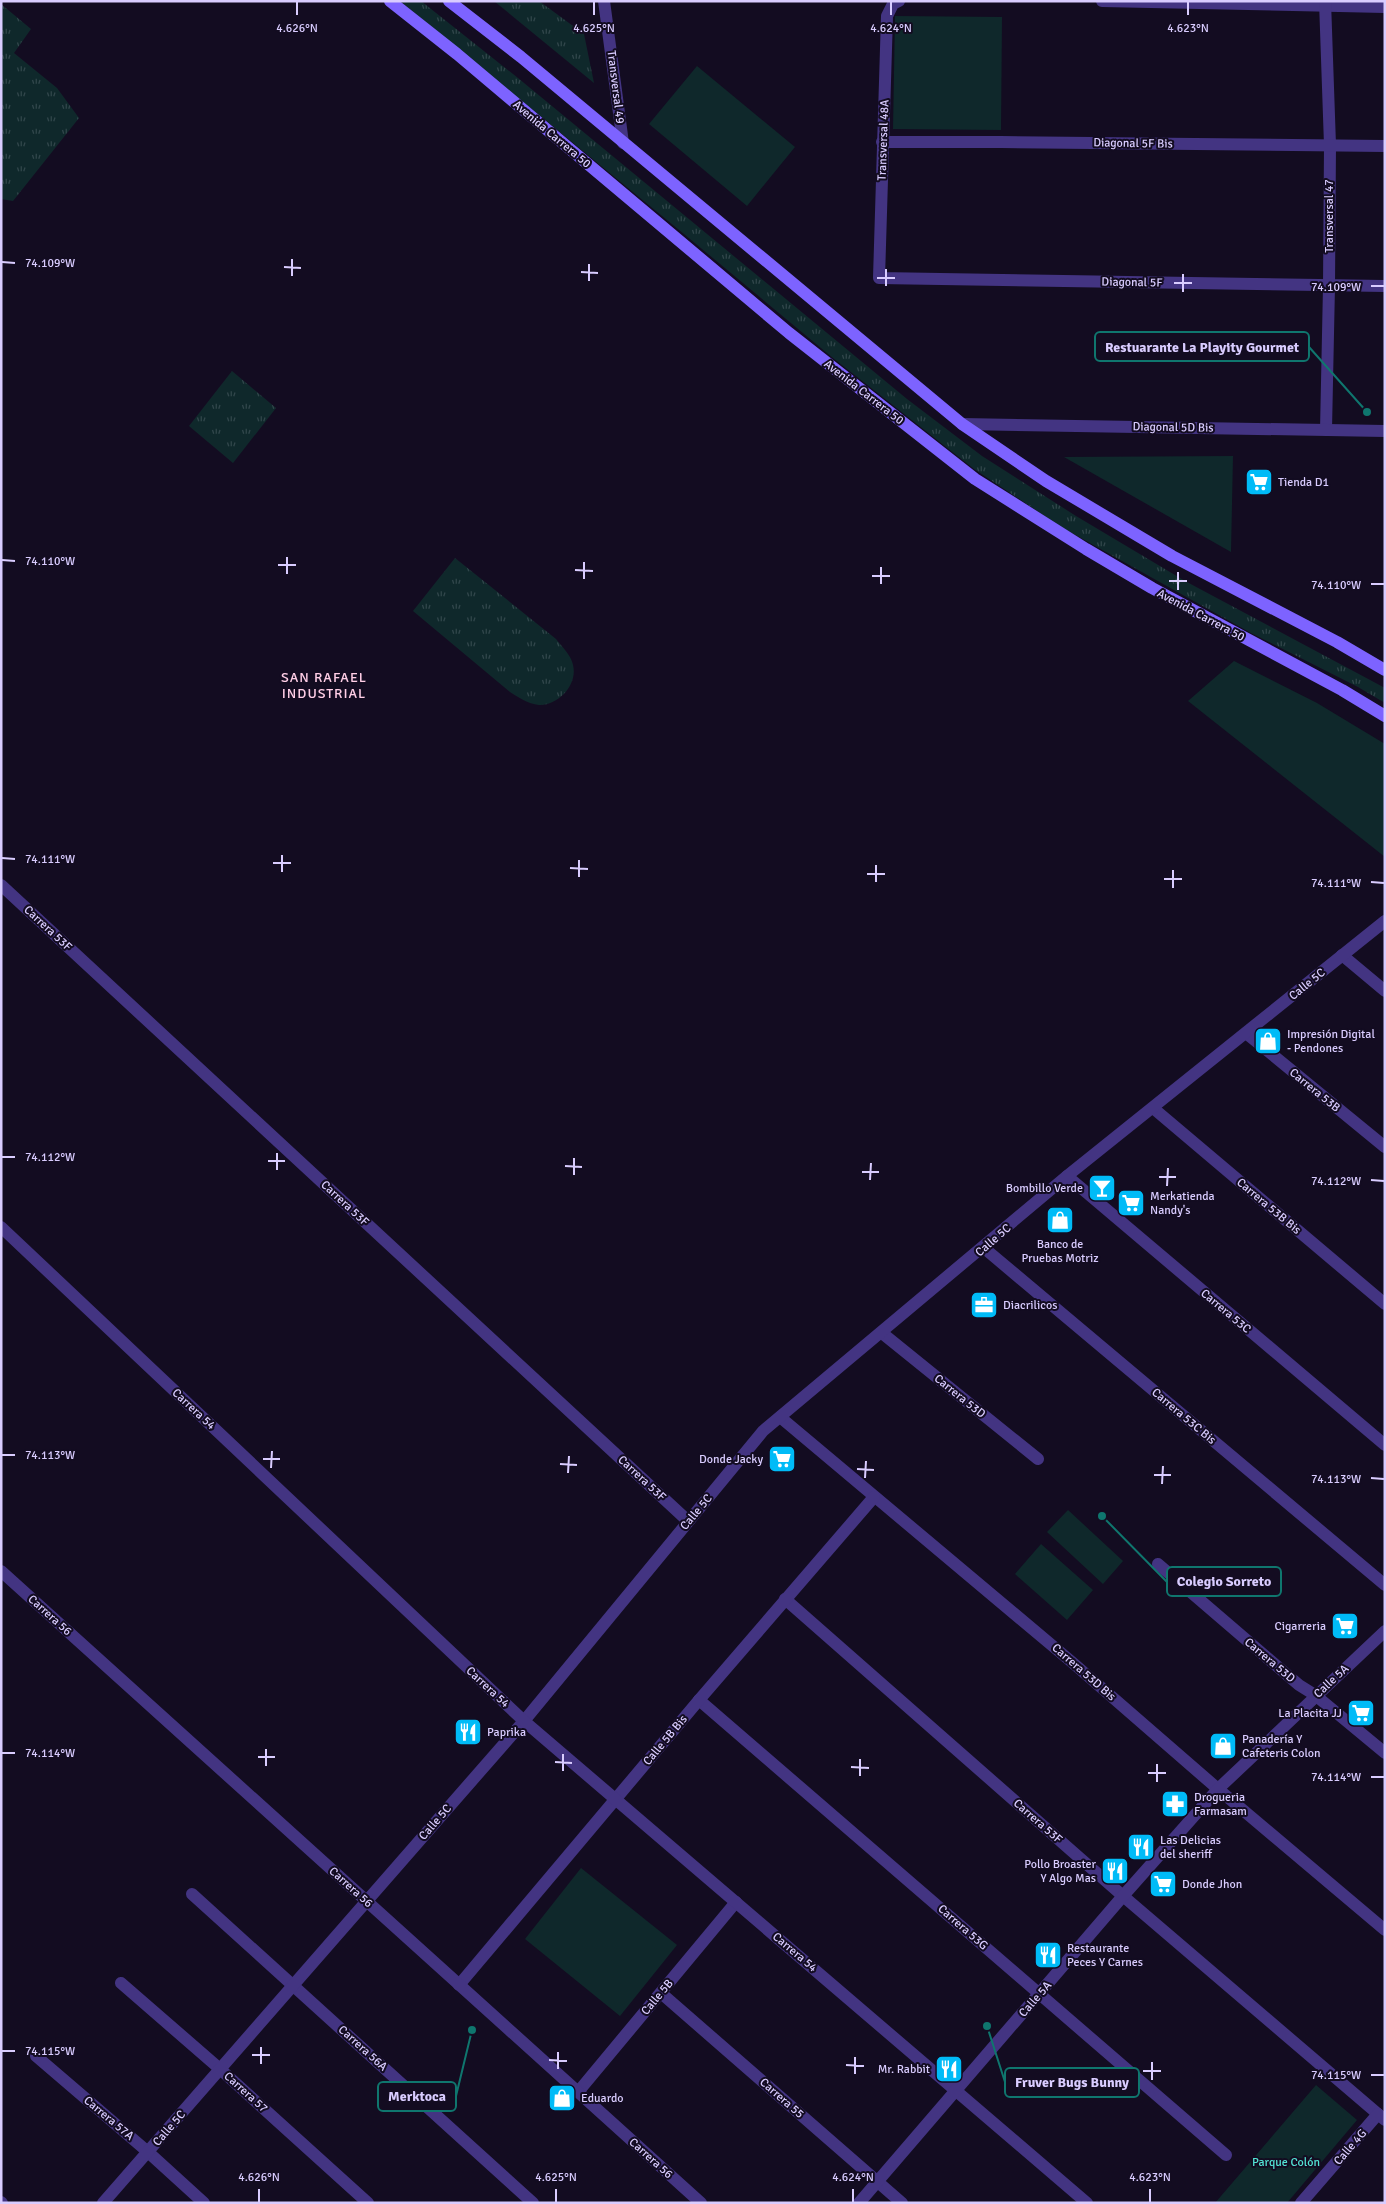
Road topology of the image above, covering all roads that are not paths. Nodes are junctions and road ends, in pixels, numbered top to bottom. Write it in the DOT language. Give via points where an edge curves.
graph roads {
  1 [pos="390,1"];
  2 [pos="449,1"];
  3 [pos="604,1"];
  4 [pos="1102,1"];
  5 [pos="896,2"];
  6 [pos="1326,4"];
  7 [pos="1385,7"];
  8 [pos="882,142"];
  9 [pos="623,143"];
  10 [pos="1330,145"];
  11 [pos="1385,146"];
  12 [pos="879,278"];
  13 [pos="1329,286"];
  14 [pos="1385,286"];
  15 [pos="962,424"];
  16 [pos="1326,430"];
  17 [pos="1385,431"];
  18 [pos="1385,670"];
  19 [pos="1385,716"];
  20 [pos="1,885"];
  21 [pos="1385,921"];
  22 [pos="1342,955"];
  23 [pos="1385,991"];
  24 [pos="1246,1033"];
  25 [pos="1153,1108"];
  26 [pos="1385,1147"];
  27 [pos="1067,1176"];
  28 [pos="1,1227"];
  29 [pos="984,1248"];
  30 [pos="1385,1304"];
  31 [pos="882,1333"];
  32 [pos="780,1417"];
  33 [pos="1385,1445"];
  34 [pos="1038,1459"];
  35 [pos="874,1497"];
  36 [pos="688,1521"];
  37 [pos="1158,1564"];
  38 [pos="1,1571"];
  39 [pos="1385,1585"];
  40 [pos="785,1599"];
  41 [pos="1385,1631"];
  42 [pos="1315,1695"];
  43 [pos="699,1700"];
  44 [pos="524,1721"];
  45 [pos="1385,1752"];
  46 [pos="1218,1789"];
  47 [pos="615,1799"];
  48 [pos="192,1894"];
  49 [pos="1123,1896"];
  50 [pos="367,1901"];
  51 [pos="736,1902"];
  52 [pos="1385,1930"];
  53 [pos="121,1983"];
  54 [pos="294,1985"];
  55 [pos="459,1985"];
  56 [pos="660,1993"];
  57 [pos="1040,1993"];
  58 [pos="36,2056"];
  59 [pos="220,2069"];
  60 [pos="957,2090"];
  61 [pos="578,2092"];
  62 [pos="1381,2117"];
  63 [pos="148,2152"];
  64 [pos="1226,2155"];
  65 [pos="878,2181"];
  66 [pos="103,2203"];
  67 [pos="204,2203"];
  68 [pos="368,2203"];
  69 [pos="533,2203"];
  70 [pos="701,2203"];
  71 [pos="859,2203"];
  72 [pos="902,2203"];
  73 [pos="1087,2203"];
  74 [pos="1301,2203"];
  1 -- 19 [label="main road, Avenida Carrera 50" via="789,333 974,479 1086,550"];
  2 -- 9 [label="main road" via="522,57"];
  3 -- 9 [label="street, Transversal 49"];
  4 -- 6 [label="street"];
  5 -- 8 [label="street, Transversal 48A" via="887,16"];
  6 -- 7 [label="street"];
  6 -- 10 [label="street, Transversal 47"];
  8 -- 10 [label="street, Diagonal 5F Bis"];
  8 -- 12 [label="street, Transversal 48A"];
  9 -- 15 [label="main road"];
  10 -- 11 [label="street, Diagonal 5F Bis"];
  10 -- 13 [label="street, Transversal 47"];
  12 -- 13 [label="street, Diagonal 5F"];
  13 -- 14 [label="street, Diagonal 5F"];
  13 -- 16 [label="street, Transversal 47"];
  15 -- 16 [label="street, Diagonal 5D Bis"];
  15 -- 18 [label="main road" via="1046,480 1165,552"];
  16 -- 17 [label="street, Diagonal 5D Bis"];
  20 -- 36 [label="street, Carrera 53F"];
  21 -- 22 [label="street, Calle 5C"];
  22 -- 23 [label="street"];
  22 -- 24 [label="street, Calle 5C"];
  24 -- 25 [label="street, Calle 5C"];
  24 -- 26 [label="street, Carrera 53B"];
  25 -- 27 [label="street, Calle 5C"];
  25 -- 30 [label="street, Carrera 53B Bis"];
  27 -- 29 [label="street, Calle 5C"];
  27 -- 33 [label="street, Carrera 53C"];
  28 -- 44 [label="street, Carrera 54"];
  29 -- 31 [label="street, Calle 5C"];
  29 -- 39 [label="street, Carrera 53C Bis"];
  31 -- 32 [label="street, Calle 5C"];
  31 -- 34 [label="street, Carrera 53D"];
  32 -- 35 [label="street, Carrera 53D Bis"];
  32 -- 36 [label="street, Calle 5C" via="763,1432"];
  35 -- 40 [label="street, Calle 5B Bis"];
  35 -- 46 [label="street, Carrera 53D Bis" via="1073,1662"];
  36 -- 44 [label="street, Calle 5C"];
  37 -- 42 [label="street, Carrera 53D" via="1299,1685"];
  38 -- 50 [label="street, Carrera 56"];
  40 -- 43 [label="street, Calle 5B Bis"];
  40 -- 49 [label="street, Carrera 53F"];
  41 -- 42 [label="street, Calle 5A"];
  42 -- 45 [label="street, Carrera 53D"];
  42 -- 46 [label="street, Calle 5A"];
  43 -- 47 [label="street, Calle 5B Bis"];
  43 -- 57 [label="street, Carrera 53G"];
  44 -- 47 [label="street, Carrera 54"];
  44 -- 50 [label="street, Calle 5C"];
  46 -- 49 [label="street, Calle 5A"];
  46 -- 52 [label="street, Carrera 53D Bis"];
  47 -- 51 [label="street, Carrera 54"];
  47 -- 55 [label="street, Calle 5B Bis"];
  48 -- 54 [label="street, Carrera 56A"];
  49 -- 57 [label="street, Calle 5A"];
  49 -- 62 [label="street, Carrera 53F"];
  50 -- 54 [label="street, Calle 5C"];
  50 -- 55 [label="street, Carrera 56"];
  51 -- 56 [label="street, Calle 5B"];
  51 -- 60 [label="street, Carrera 54"];
  53 -- 59 [label="street, Carrera 57"];
  54 -- 59 [label="street, Calle 5C"];
  54 -- 69 [label="street, Carrera 56A"];
  55 -- 61 [label="street, Carrera 56"];
  56 -- 61 [label="street, Calle 5B"];
  56 -- 65 [label="street, Carrera 55"];
  57 -- 60 [label="street, Calle 5A"];
  57 -- 64 [label="street, Carrera 53G"];
  58 -- 63 [label="street, Carrera 57A"];
  59 -- 63 [label="street, Calle 5C"];
  59 -- 68 [label="street, Carrera 57"];
  60 -- 65 [label="street, Calle 5A"];
  60 -- 73 [label="street, Carrera 54"];
  61 -- 70 [label="street, Carrera 56"];
  62 -- 74 [label="street, Calle 4G"];
  63 -- 66 [label="street, Calle 5C"];
  63 -- 67 [label="street, Carrera 57A"];
  65 -- 71 [label="street, Calle 5A"];
  65 -- 72 [label="street, Carrera 55"];
}
